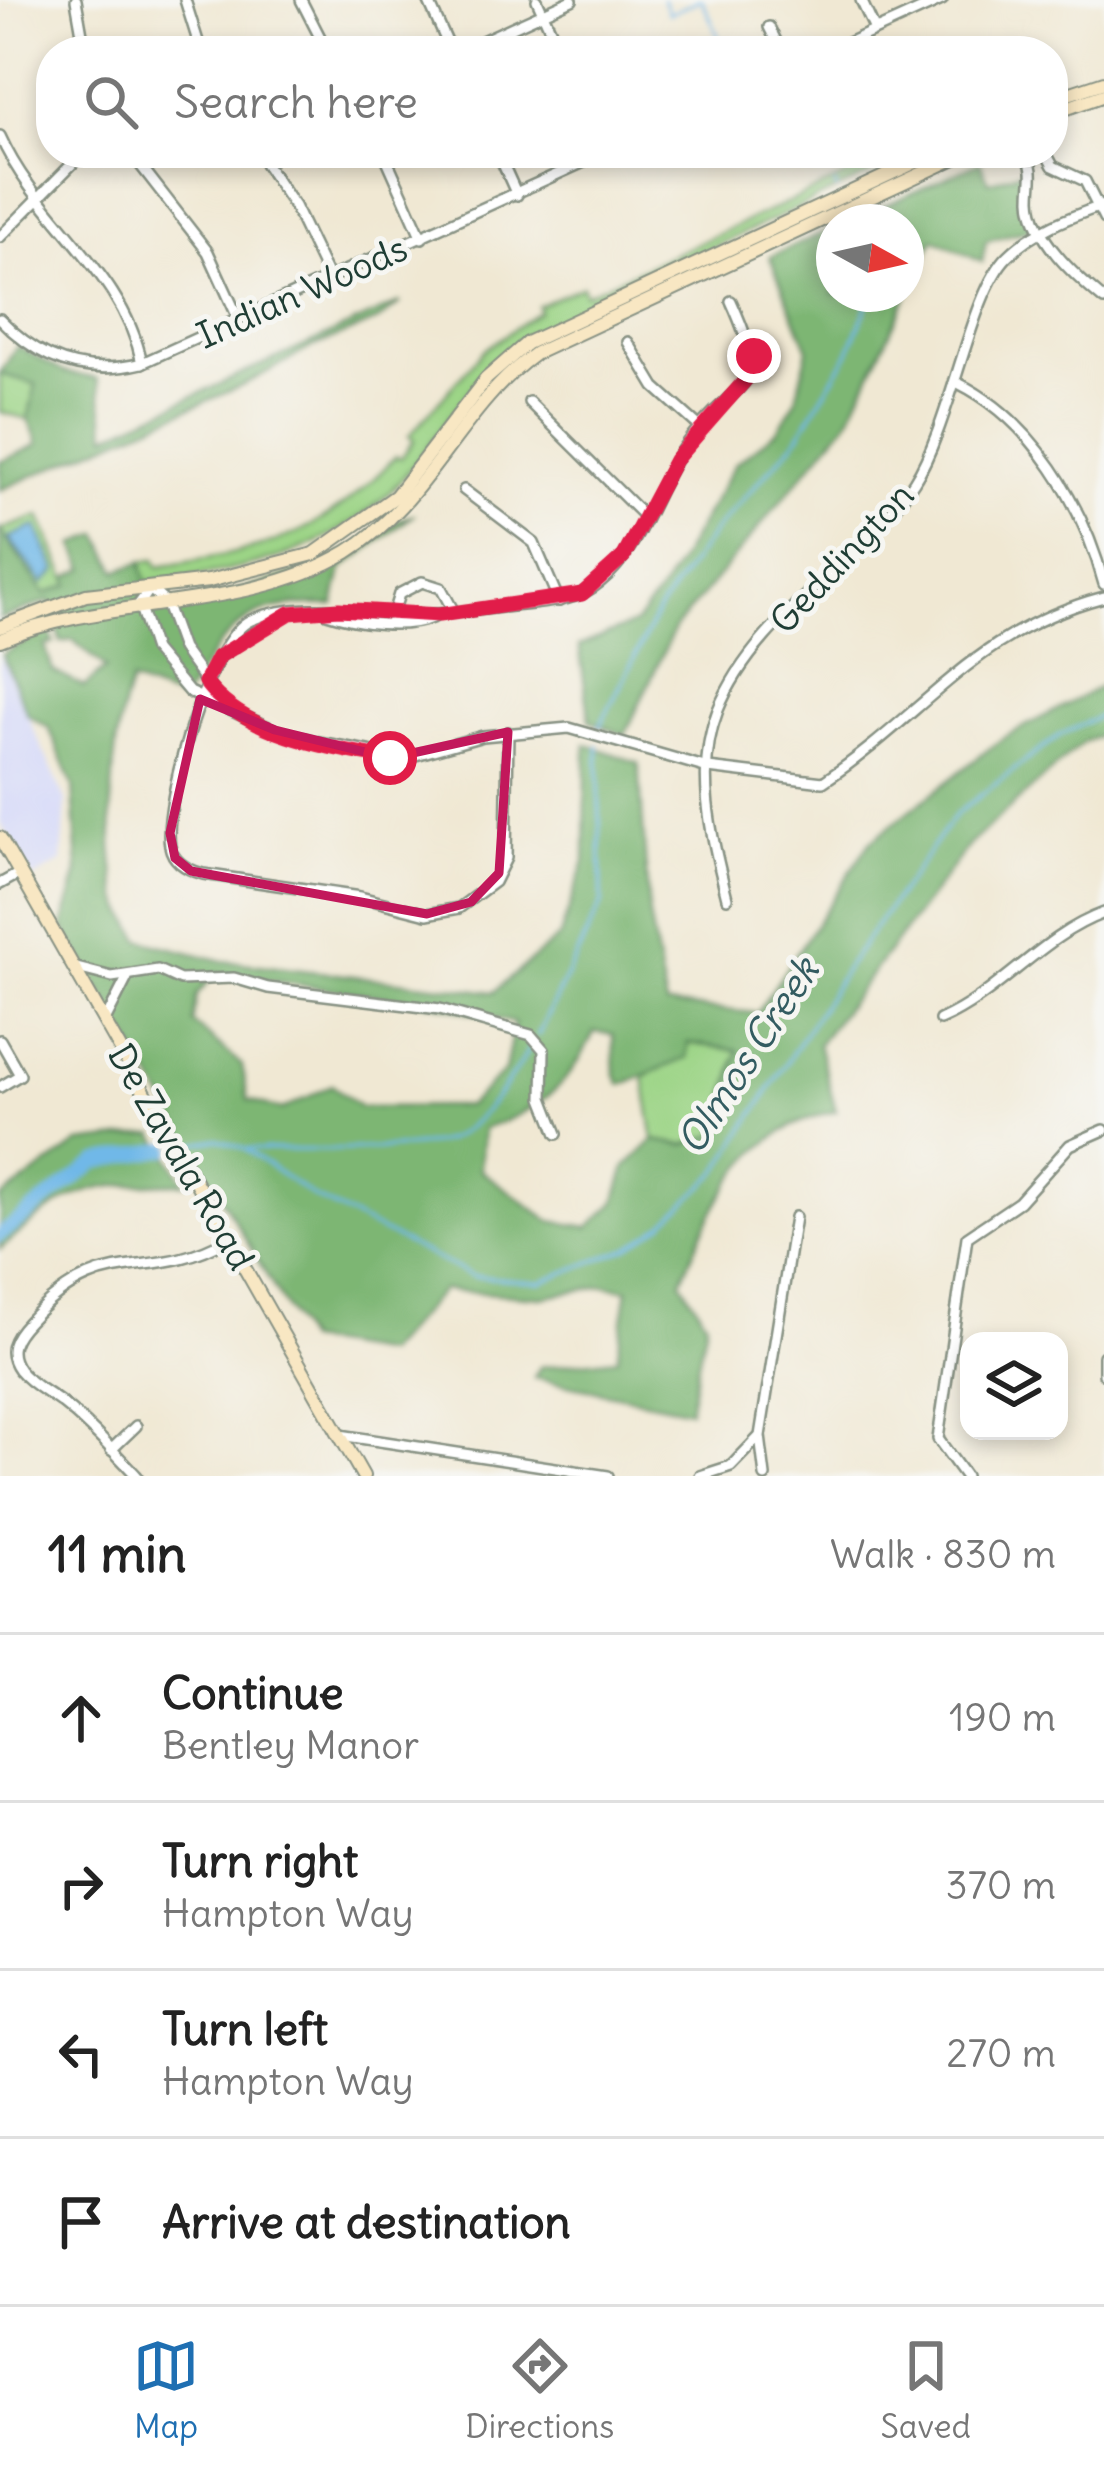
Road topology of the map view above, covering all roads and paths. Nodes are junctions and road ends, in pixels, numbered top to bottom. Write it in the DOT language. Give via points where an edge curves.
graph roads {
  1 [pos="76,0"];
  2 [pos="185,0"];
  3 [pos="301,0"];
  4 [pos="428,0"];
  5 [pos="537,0"];
  6 [pos="572,0"];
  7 [pos="861,0"];
  8 [pos="942,0"];
  9 [pos="544,13"];
  10 [pos="769,26"];
  11 [pos="875,31"];
  12 [pos="82,36"];
  13 [pos="196,36"];
  14 [pos="319,36"];
  15 [pos="447,36"];
  16 [pos="490,36"];
  17 [pos="554,36"];
  18 [pos="774,36"];
  19 [pos="864,36"];
  20 [pos="1104,82"];
  21 [pos="1068,94"];
  22 [pos="1104,95"];
  23 [pos="1068,108"];
  24 [pos="0,136"];
  25 [pos="68,168"];
  26 [pos="142,168"];
  27 [pos="268,168"];
  28 [pos="391,168"];
  29 [pos="505,168"];
  30 [pos="573,168"];
  31 [pos="909,168"];
  32 [pos="926,168"];
  33 [pos="1033,168"];
  34 [pos="1049,168"];
  35 [pos="1057,168"];
  36 [pos="1036,174"];
  37 [pos="880,185"];
  38 [pos="517,195"];
  39 [pos="39,197"];
  40 [pos="1101,206"];
  41 [pos="1104,220"];
  42 [pos="1043,230"];
  43 [pos="0,237"];
  44 [pos="422,238"];
  45 [pos="329,279"];
  46 [pos="1104,300"];
  47 [pos="731,301"];
  48 [pos="0,319"];
  49 [pos="239,320"];
  50 [pos="628,342"];
  51 [pos="142,364"];
  52 [pos="958,383"];
  53 [pos="529,402"];
  54 [pos="469,409"];
  55 [pos="700,427"];
  56 [pos="464,490"];
  57 [pos="644,517"];
  58 [pos="1104,584"];
  59 [pos="150,589"];
  60 [pos="1104,597"];
  61 [pos="559,601"];
  62 [pos="165,602"];
  63 [pos="139,604"];
  64 [pos="454,612"];
  65 [pos="392,617"];
  66 [pos="0,627"];
  67 [pos="0,640"];
  68 [pos="182,649"];
  69 [pos="161,662"];
  70 [pos="205,682"];
  71 [pos="200,699"];
  72 [pos="223,706"];
  73 [pos="508,733"];
  74 [pos="708,768"];
  75 [pos="0,838"];
  76 [pos="20,873"];
  77 [pos="0,884"];
  78 [pos="727,898"];
  79 [pos="1104,913"];
  80 [pos="73,967"];
  81 [pos="127,978"];
  82 [pos="940,1020"];
  83 [pos="104,1022"];
  84 [pos="0,1040"];
  85 [pos="0,1087"];
  86 [pos="1104,1130"];
  87 [pos="557,1134"];
  88 [pos="796,1217"];
  89 [pos="228,1239"];
  90 [pos="1104,1356"];
  91 [pos="1104,1374"];
  92 [pos="136,1426"];
  93 [pos="340,1435"];
  94 [pos="760,1436"];
  95 [pos="111,1450"];
  96 [pos="137,1476"];
  97 [pos="363,1476"];
  98 [pos="608,1476"];
  99 [pos="700,1476"];
  100 [pos="765,1476"];
  101 [pos="964,1476"];
  1 -- 12 [label="street"];
  2 -- 13 [label="street"];
  3 -- 14 [label="street"];
  4 -- 15 [label="street"];
  5 -- 9 [label="street"];
  6 -- 9 [label="street"];
  7 -- 11 [label="street"];
  8 -- 11 [label="street"];
  9 -- 16 [label="street"];
  9 -- 17 [label="street"];
  10 -- 18 [label="street"];
  11 -- 19 [label="street"];
  20 -- 21 [label="main road"];
  22 -- 23 [label="main road"];
  24 -- 39 [label="street"];
  25 -- 39 [label="street"];
  26 -- 49 [label="street" via="208,252"];
  27 -- 45 [label="street"];
  28 -- 44 [label="street"];
  29 -- 38 [label="street"];
  30 -- 38 [label="street, Indian Woods"];
  31 -- 37 [label="main road"];
  32 -- 37 [label="main road"];
  33 -- 36 [label="street"];
  34 -- 36 [label="street"];
  35 -- 40 [label="street" via="1085,182"];
  36 -- 42 [label="street" via="1031,202"];
  37 -- 54 [label="main road" via="527,343"];
  38 -- 44 [label="street, Indian Woods"];
  39 -- 43 [label="street"];
  39 -- 51 [label="street" via="115,294"];
  40 -- 41 [label="street"];
  40 -- 42 [label="street, Geddington"];
  42 -- 46 [label="street"];
  42 -- 52 [label="street, Geddington" via="993,274"];
  44 -- 45 [label="street, Indian Woods"];
  45 -- 49 [label="street, Indian Woods"];
  47 -- 55 [label="street" via="753,349 752,369"];
  48 -- 51 [label="street, Indian Woods" via="65,363"];
  49 -- 51 [label="street, Indian Woods"];
  50 -- 55 [label="street" via="655,386"];
  52 -- 58 [label="street" via="995,407 1048,465 1083,522"];
  52 -- 74 [label="street, Geddington" via="931,452 896,506 792,608 727,694"];
  53 -- 57 [label="street"];
  54 -- 59 [label="main road" via="396,496 340,540 266,569"];
  54 -- 62 [label="main road" via="422,489 347,551 278,580"];
  55 -- 57 [label="street"];
  56 -- 61 [label="street" via="534,543"];
  57 -- 61 [label="street" via="610,572"];
  59 -- 62 [label="street"];
  59 -- 63 [label="street"];
  59 -- 66 [label="main road" via="86,596"];
  60 -- 74 [label="street" via="1036,619 983,650 824,782"];
  61 -- 64 [label="street"];
  62 -- 63 [label="main road"];
  62 -- 68 [label="street"];
  63 -- 67 [label="main road"];
  63 -- 69 [label="street"];
  64 -- 65 [label="street"];
  64 -- 65 [label="street" via="441,588 422,582 399,594"];
  65 -- 70 [label="street" via="280,615 218,657"];
  68 -- 69 [label="street"];
  68 -- 70 [label="street"];
  69 -- 71 [label="street"];
  70 -- 71 [label="street"];
  70 -- 72 [label="street"];
  71 -- 72 [label="street"];
  71 -- 73 [label="street" via="172,814 170,848 182,864 427,914 471,902 499,873 509,828"];
  72 -- 73 [label="street" via="275,730 390,758"];
  73 -- 74 [label="street" via="579,729"];
  74 -- 78 [label="street, Geddington" via="706,802"];
  75 -- 76 [label="main road, De Zavala Road"];
  76 -- 77 [label="street"];
  76 -- 80 [label="main road, De Zavala Road"];
  79 -- 82 [label="street" via="1072,926 984,999"];
  80 -- 81 [label="street"];
  80 -- 83 [label="main road, De Zavala Road"];
  81 -- 83 [label="street"];
  81 -- 87 [label="street" via="158,970 180,980 234,978 440,1009 517,1030 544,1050 544,1098"];
  83 -- 89 [label="main road, De Zavala Road"];
  84 -- 85 [label="street" via="20,1075"];
  86 -- 101 [label="street" via="1070,1145 1019,1202 968,1237 938,1439"];
  88 -- 94 [label="street"];
  89 -- 93 [label="main road, De Zavala Road"];
  89 -- 95 [label="street" via="184,1260 86,1274 16,1335 12,1357 21,1372"];
  90 -- 91 [label="street"];
  92 -- 95 [label="street"];
  93 -- 97 [label="main road, De Zavala Road"];
  93 -- 98 [label="street"];
  94 -- 99 [label="street" via="731,1466"];
  94 -- 100 [label="street"];
  95 -- 96 [label="street"];
}
